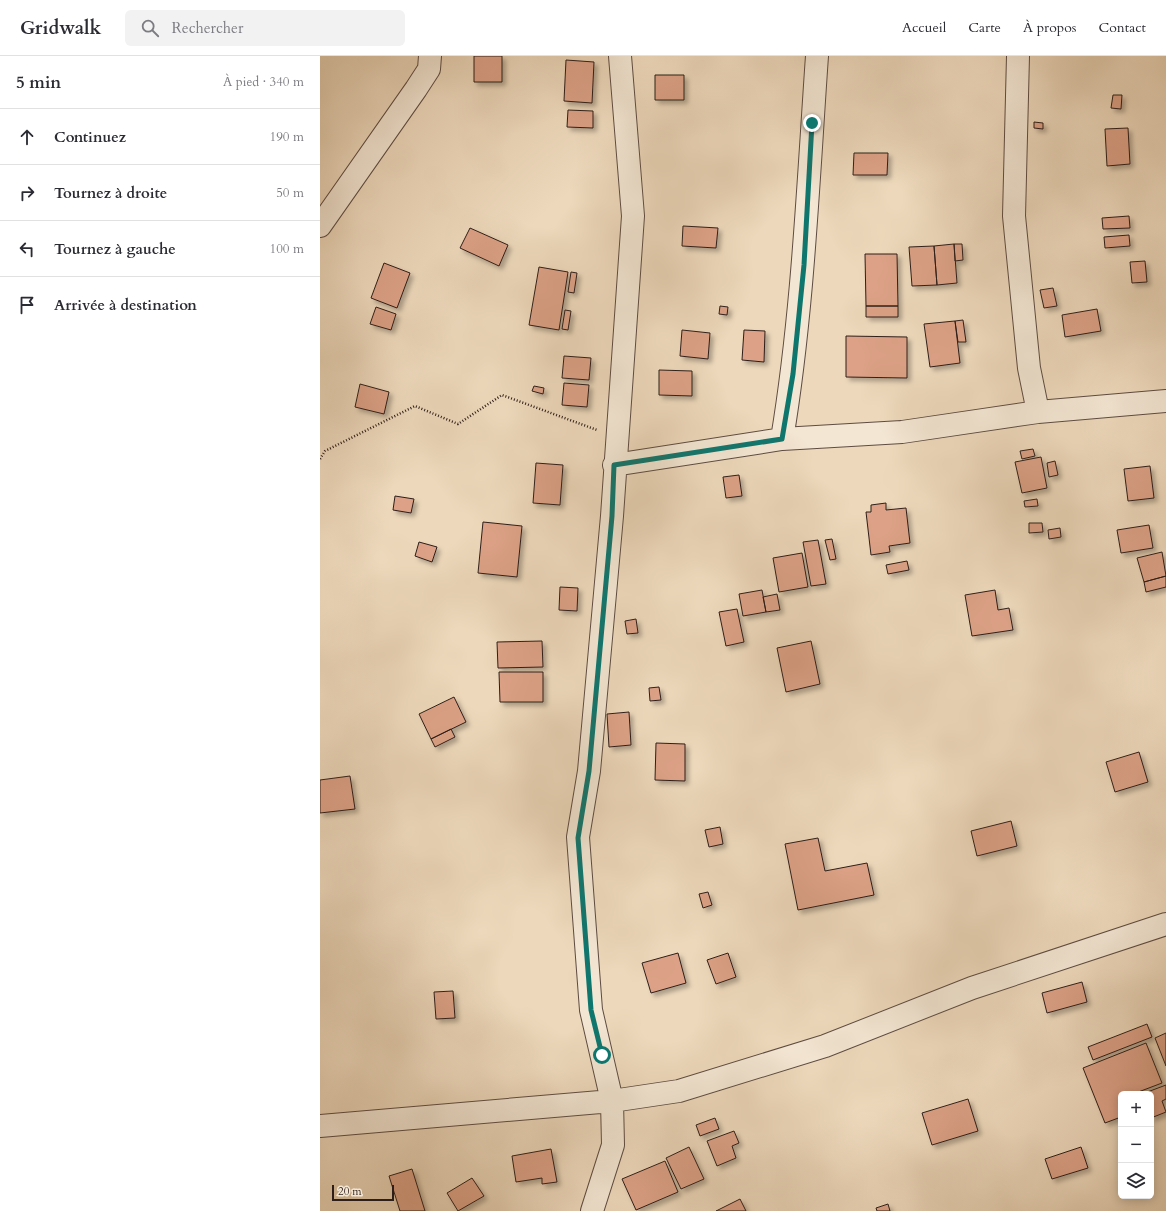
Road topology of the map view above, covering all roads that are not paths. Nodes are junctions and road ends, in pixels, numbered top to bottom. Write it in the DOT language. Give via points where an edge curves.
graph roads {
  1 [pos="430,56"];
  2 [pos="620,56"];
  3 [pos="817,56"];
  4 [pos="1018,56"];
  5 [pos="320,226"];
  6 [pos="1166,401"];
  7 [pos="1038,412"];
  8 [pos="782,439"];
  9 [pos="614,465"];
  10 [pos="1166,924"];
  11 [pos="612,1101"];
  12 [pos="320,1126"];
  13 [pos="592,1211"];
  1 -- 5 [label="street" via="429,69"];
  2 -- 9 [label="street" via="633,216"];
  3 -- 8 [label="street" via="804,265 793,374"];
  4 -- 7 [label="street" via="1014,216 1029,368"];
  6 -- 7 [label="street"];
  7 -- 8 [label="street" via="902,432"];
  8 -- 9 [label="street"];
  9 -- 11 [label="street" via="612,516 589,771 578,838 591,1010"];
  10 -- 11 [label="street" via="972,988 818,1048 679,1091"];
  11 -- 12 [label="street"];
  11 -- 13 [label="street" via="613,1145"];
}
